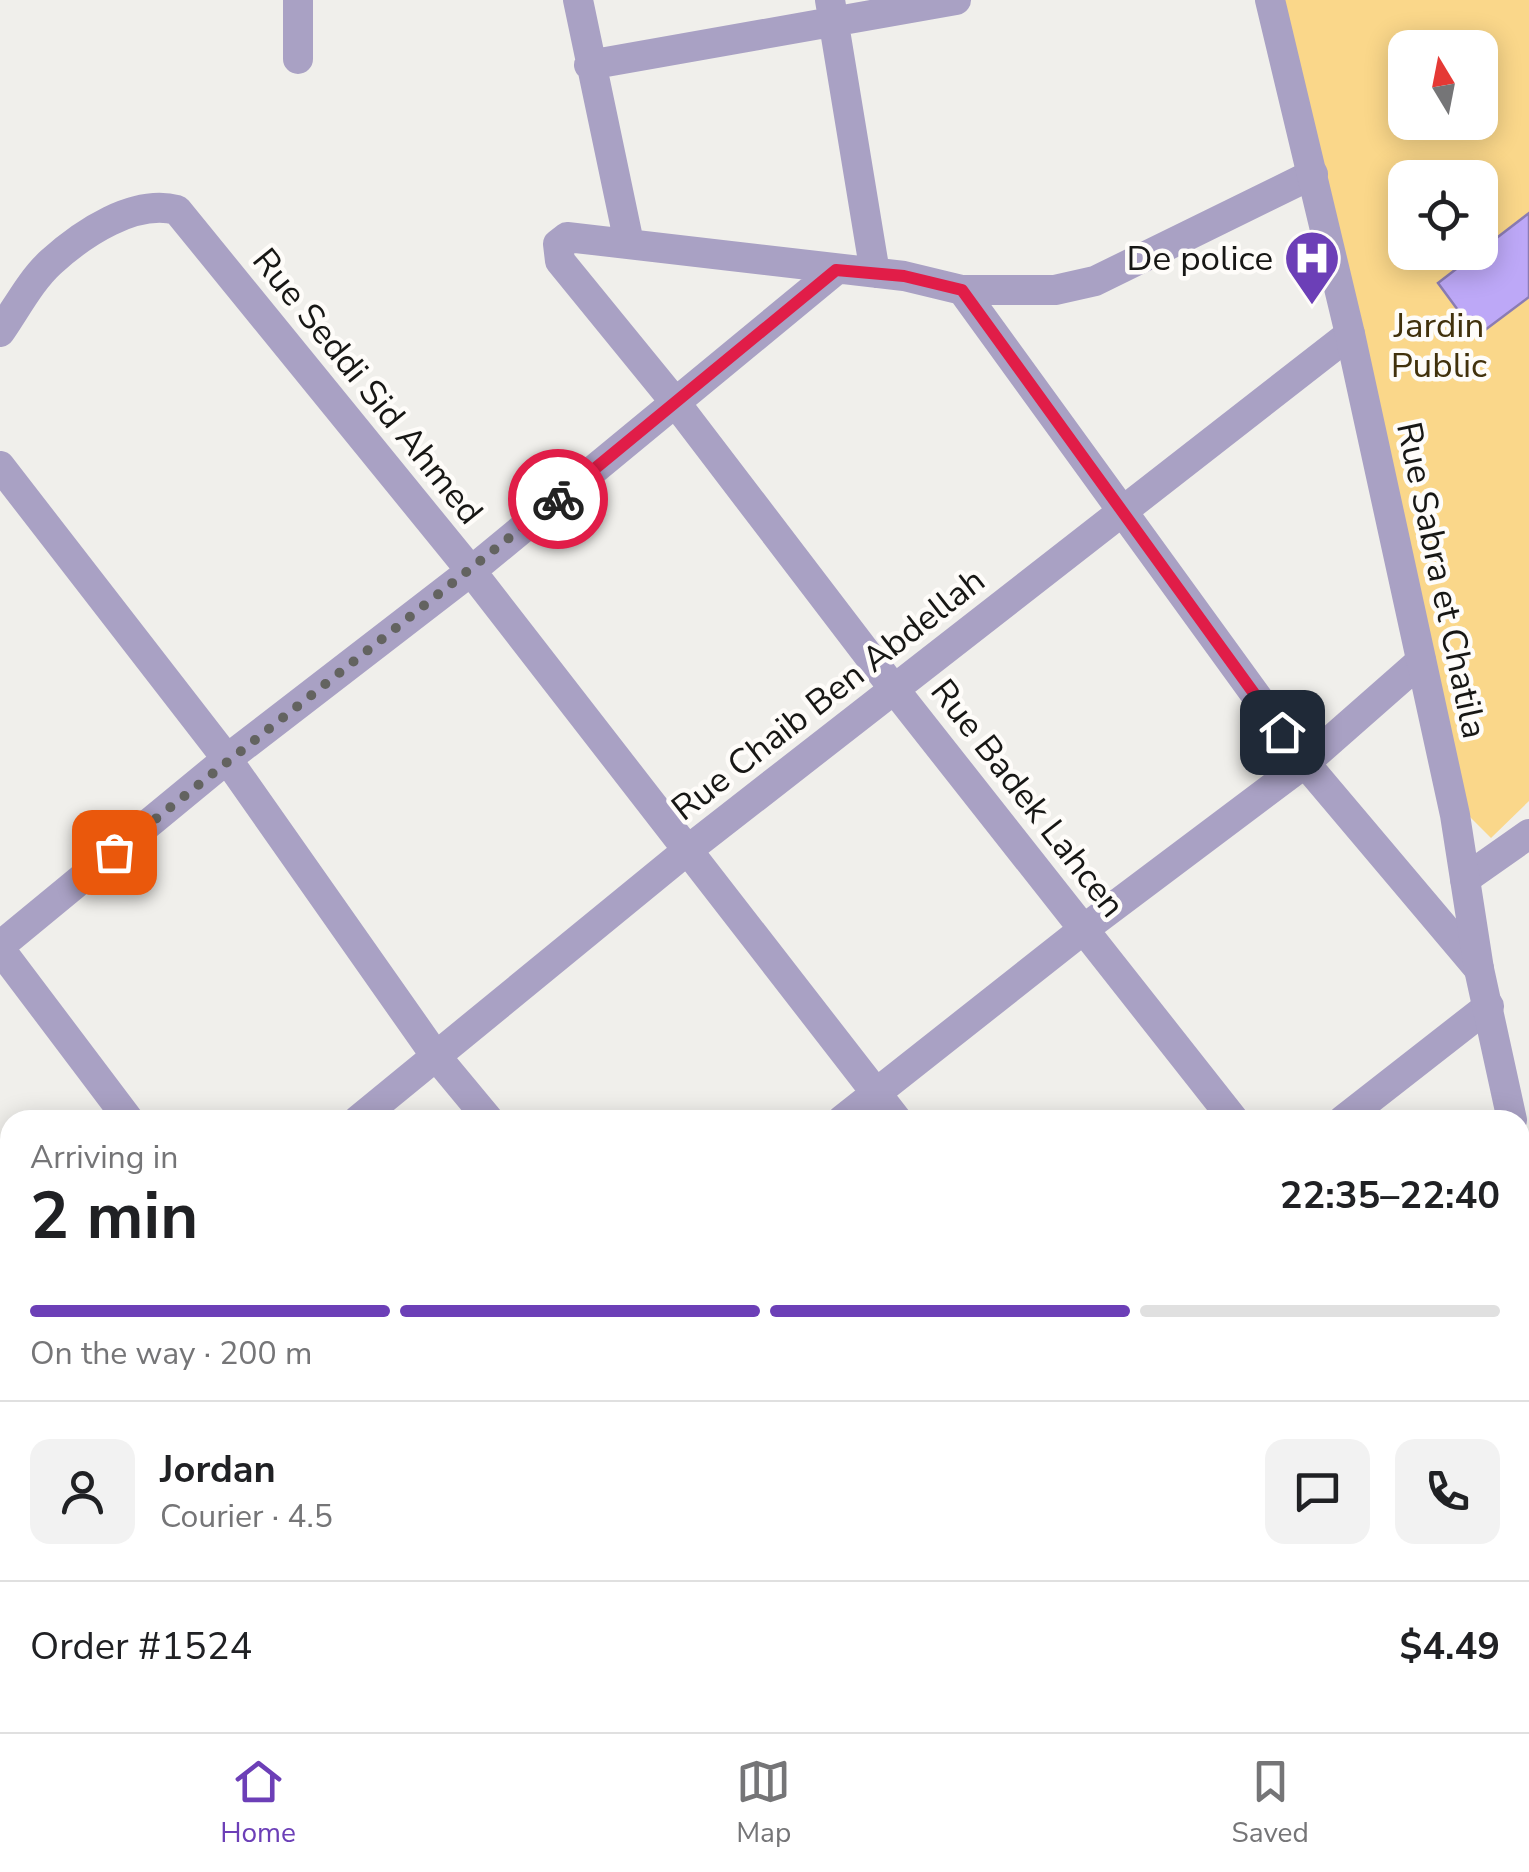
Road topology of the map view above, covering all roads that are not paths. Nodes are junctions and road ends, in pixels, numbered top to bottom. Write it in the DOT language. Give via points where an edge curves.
graph roads {
  1 [pos="298,0"];
  2 [pos="578,0"];
  3 [pos="956,0"];
  4 [pos="1270,0"];
  5 [pos="831,11"];
  6 [pos="298,59"];
  7 [pos="589,65"];
  8 [pos="1313,174"];
  9 [pos="629,243"];
  10 [pos="836,270"];
  11 [pos="876,273"];
  12 [pos="962,290"];
  13 [pos="0,332"];
  14 [pos="1350,334"];
  15 [pos="675,402"];
  16 [pos="0,466"];
  17 [pos="1121,513"];
  18 [pos="470,571"];
  19 [pos="1421,660"];
  20 [pos="894,689"];
  21 [pos="227,759"];
  22 [pos="1304,762"];
  23 [pos="1529,834"];
  24 [pos="688,849"];
  25 [pos="1465,879"];
  26 [pos="1084,929"];
  27 [pos="0,948"];
  28 [pos="1479,969"];
  29 [pos="1489,1006"];
  30 [pos="435,1055"];
  31 [pos="875,1093"];
  32 [pos="122,1110"];
  33 [pos="370,1110"];
  34 [pos="481,1110"];
  35 [pos="854,1110"];
  36 [pos="889,1110"];
  37 [pos="1226,1110"];
  38 [pos="1356,1110"];
  39 [pos="1510,1110"];
  1 -- 6 [label="street"];
  2 -- 7 [label="street"];
  3 -- 5 [label="street"];
  4 -- 8 [label="street, Rue Sabra et Chatila"];
  5 -- 7 [label="street"];
  5 -- 11 [label="street"];
  7 -- 9 [label="street"];
  8 -- 12 [label="street" via="1095,280 1054,290"];
  8 -- 14 [label="street, Rue Sabra et Chatila"];
  9 -- 10 [label="street"];
  9 -- 15 [label="street, Rue Badek Lahcen" via="567,236 558,244 560,261"];
  10 -- 11 [label="street"];
  10 -- 15 [label="street"];
  11 -- 12 [label="street"];
  12 -- 17 [label="street"];
  13 -- 18 [label="street, Rue Seddi Sid Ahmed" via="50,263 97,229 132,211 159,205 177,210"];
  14 -- 17 [label="street, Rue Chaib Ben Abdellah"];
  14 -- 19 [label="street, Rue Sabra et Chatila"];
  15 -- 18 [label="street"];
  15 -- 20 [label="street, Rue Badek Lahcen"];
  16 -- 21 [label="street"];
  17 -- 20 [label="street, Rue Chaib Ben Abdellah"];
  17 -- 22 [label="street"];
  18 -- 21 [label="street"];
  18 -- 24 [label="street, Rue Seddi Sid Ahmed"];
  19 -- 22 [label="street"];
  19 -- 25 [label="street, Rue Sabra et Chatila"];
  20 -- 24 [label="street, Rue Chaib Ben Abdellah"];
  20 -- 26 [label="street, Rue Badek Lahcen"];
  21 -- 27 [label="street"];
  21 -- 30 [label="street"];
  22 -- 26 [label="street"];
  22 -- 28 [label="street"];
  23 -- 25 [label="street"];
  24 -- 30 [label="street, Rue Chaib Ben Abdellah"];
  24 -- 31 [label="street, Rue Seddi Sid Ahmed"];
  25 -- 28 [label="street, Rue Sabra et Chatila"];
  26 -- 31 [label="street"];
  26 -- 37 [label="street, Rue Badek Lahcen"];
  27 -- 32 [label="street"];
  28 -- 29 [label="street, Rue Sabra et Chatila"];
  29 -- 38 [label="street"];
  29 -- 39 [label="street, Rue Sabra et Chatila"];
  30 -- 33 [label="street, Rue Chaib Ben Abdellah"];
  30 -- 34 [label="street"];
  31 -- 35 [label="street"];
  31 -- 36 [label="street, Rue Seddi Sid Ahmed"];
}
